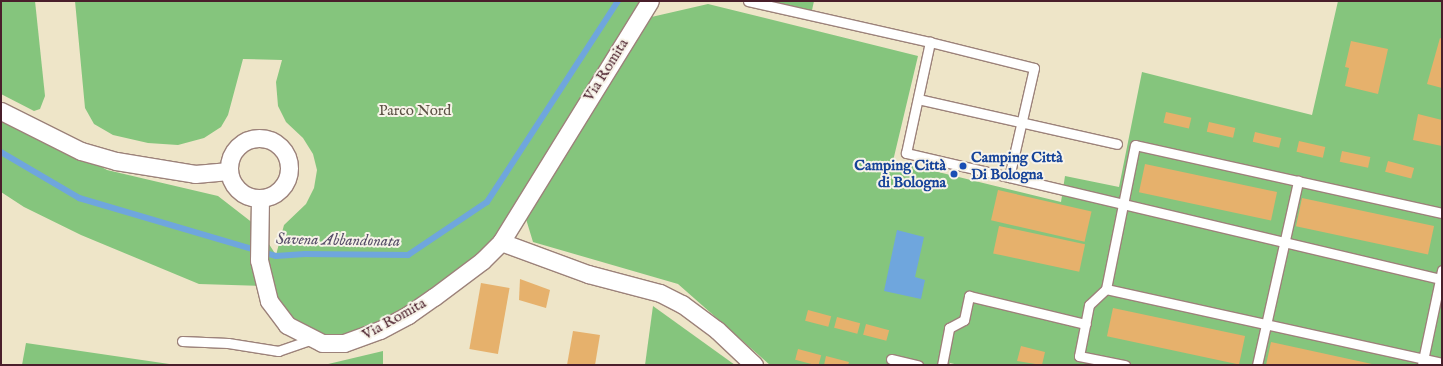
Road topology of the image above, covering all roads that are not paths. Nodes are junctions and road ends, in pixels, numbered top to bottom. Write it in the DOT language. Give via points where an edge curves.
graph roads {
  1 [pos="650,1"];
  2 [pos="748,1"];
  3 [pos="930,42"];
  4 [pos="918,99"];
  5 [pos="1,111"];
  6 [pos="1021,122"];
  7 [pos="1117,144"];
  8 [pos="229,171"];
  9 [pos="1009,177"];
  10 [pos="1298,181"];
  11 [pos="260,198"];
  12 [pos="1122,204"];
  13 [pos="1442,213"];
  14 [pos="500,242"];
  15 [pos="1284,242"];
  16 [pos="1441,276"];
  17 [pos="1106,289"];
  18 [pos="1086,324"];
  19 [pos="1266,324"];
  20 [pos="312,339"];
  21 [pos="182,340"];
  22 [pos="890,359"];
  23 [pos="1423,362"];
  24 [pos="1442,363"];
  25 [pos="754,365"];
  26 [pos="918,365"];
  27 [pos="942,365"];
  28 [pos="1125,365"];
  29 [pos="1257,365"];
  1 -- 14 [label="street, Via Romita"];
  2 -- 3 [label="lane"];
  3 -- 4 [label="lane"];
  3 -- 6 [label="lane" via="1034,68"];
  4 -- 6 [label="lane"];
  4 -- 9 [label="lane" via="906,153"];
  5 -- 8 [label="street" via="67,144 116,161 194,174"];
  6 -- 7 [label="lane"];
  6 -- 9 [label="lane"];
  8 -- 11 [label="street" via="233,183 241,192"];
  8 -- 11 [label="street" via="231,158 242,143 264,138 278,144 286,153 289,165 288,179 282,188 272,195"];
  9 -- 12 [label="lane"];
  10 -- 12 [label="lane" via="1135,145"];
  10 -- 13 [label="lane"];
  10 -- 15 [label="lane"];
  11 -- 20 [label="street, Via Romita" via="259,260 264,286 274,310 286,325"];
  12 -- 15 [label="lane"];
  12 -- 17 [label="lane"];
  14 -- 20 [label="street, Via Romita" via="482,261 434,297 380,330 344,343 322,343"];
  14 -- 25 [label="street" via="588,274 666,296 693,311"];
  15 -- 16 [label="lane"];
  15 -- 19 [label="lane"];
  16 -- 23 [label="lane"];
  17 -- 18 [label="lane" via="1089,305"];
  17 -- 19 [label="lane"];
  18 -- 27 [label="lane" via="969,296 964,320 949,328"];
  18 -- 28 [label="lane" via="1079,356"];
  19 -- 23 [label="lane"];
  19 -- 29 [label="lane"];
  20 -- 21 [label="lane" via="278,351 228,343"];
  22 -- 26 [label="lane"];
  23 -- 24 [label="lane"];
}
